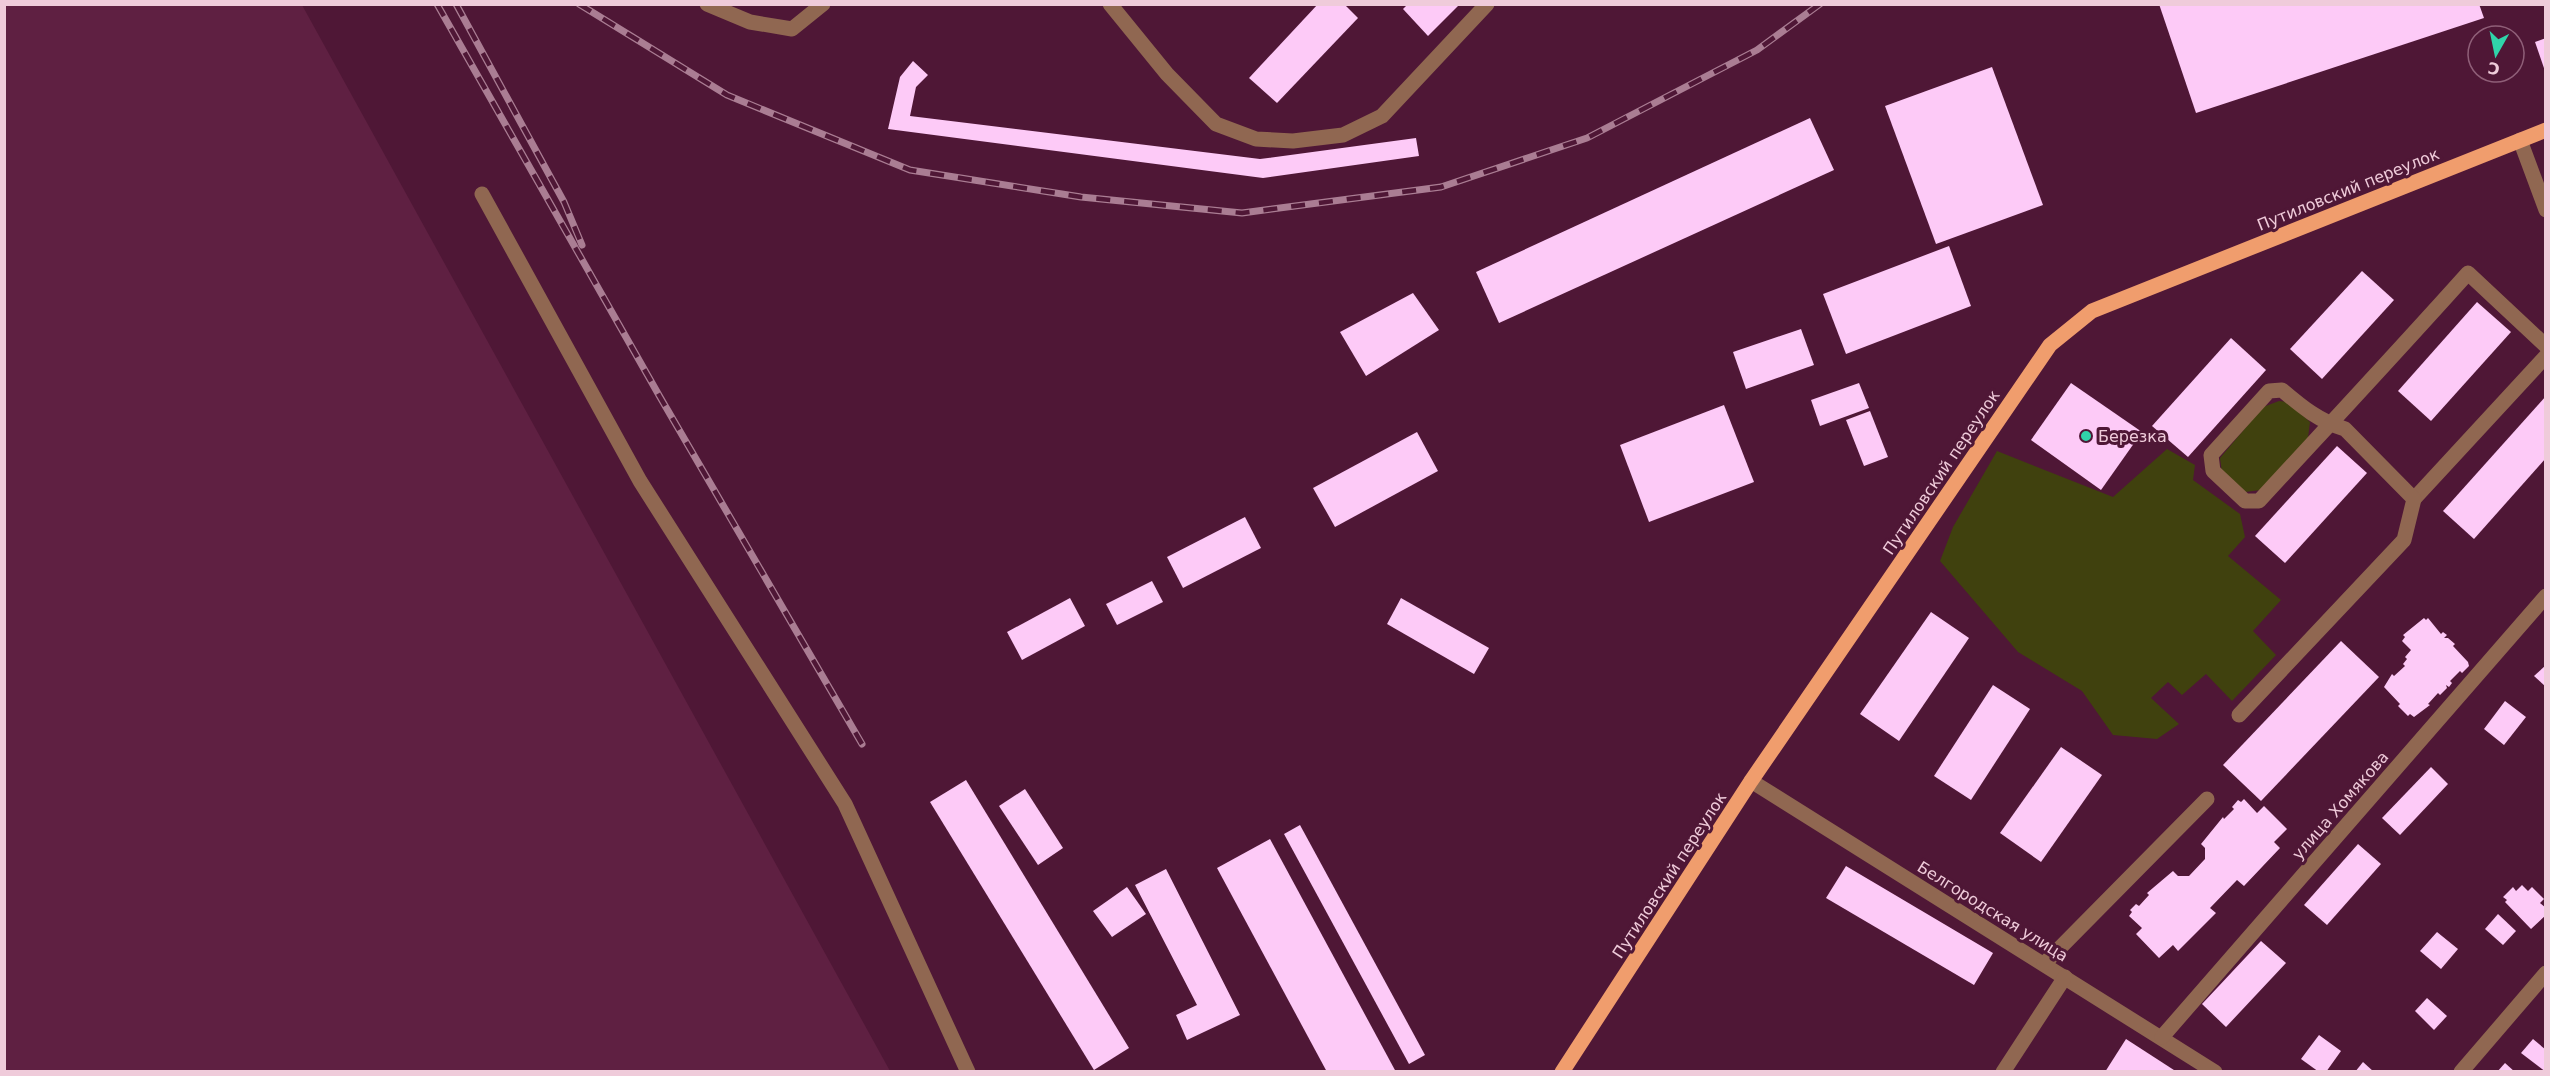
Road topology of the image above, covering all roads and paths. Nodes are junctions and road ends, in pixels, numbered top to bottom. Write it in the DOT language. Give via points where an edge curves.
graph roads {
  1 [pos="707,4"];
  2 [pos="823,4"];
  3 [pos="1110,4"];
  4 [pos="1487,4"];
  5 [pos="2546,130"];
  6 [pos="2520,140"];
  7 [pos="482,194"];
  8 [pos="2546,210"];
  9 [pos="2546,346"];
  10 [pos="2546,356"];
  11 [pos="2329,424"];
  12 [pos="2414,499"];
  13 [pos="2546,596"];
  14 [pos="2239,715"];
  15 [pos="1751,782"];
  16 [pos="2207,799"];
  17 [pos="2044,964"];
  18 [pos="2546,973"];
  19 [pos="2065,977"];
  20 [pos="2162,1037"];
  21 [pos="968,1071"];
  22 [pos="1562,1071"];
  23 [pos="2004,1071"];
  24 [pos="2215,1071"];
  25 [pos="2461,1071"];
  1 -- 2 [label="street" via="750,22 792,29"];
  3 -- 4 [label="street" via="1167,74 1216,124 1256,139 1293,141 1343,135 1382,116"];
  5 -- 6 [label="main road, Путиловский переулок"];
  6 -- 8 [label="street"];
  6 -- 15 [label="main road, Путиловский переулок" via="2092,311 2058,338"];
  7 -- 21 [label="street" via="640,481 845,804"];
  9 -- 11 [label="street" via="2468,273"];
  10 -- 12 [label="street"];
  11 -- 11 [label="street" via="2259,501 2245,501 2212,471 2211,455 2270,392 2282,390 2314,417"];
  11 -- 12 [label="street" via="2345,429"];
  12 -- 14 [label="street" via="2404,540"];
  13 -- 20 [label="street, улица Хомякова"];
  15 -- 17 [label="street, Белгородская улица"];
  15 -- 22 [label="main road, Путиловский переулок"];
  16 -- 17 [label="street"];
  17 -- 19 [label="street, Белгородская улица"];
  18 -- 25 [label="street"];
  19 -- 20 [label="street, Белгородская улица"];
  19 -- 23 [label="street"];
  20 -- 24 [label="street, Белгородская улица"];
}
